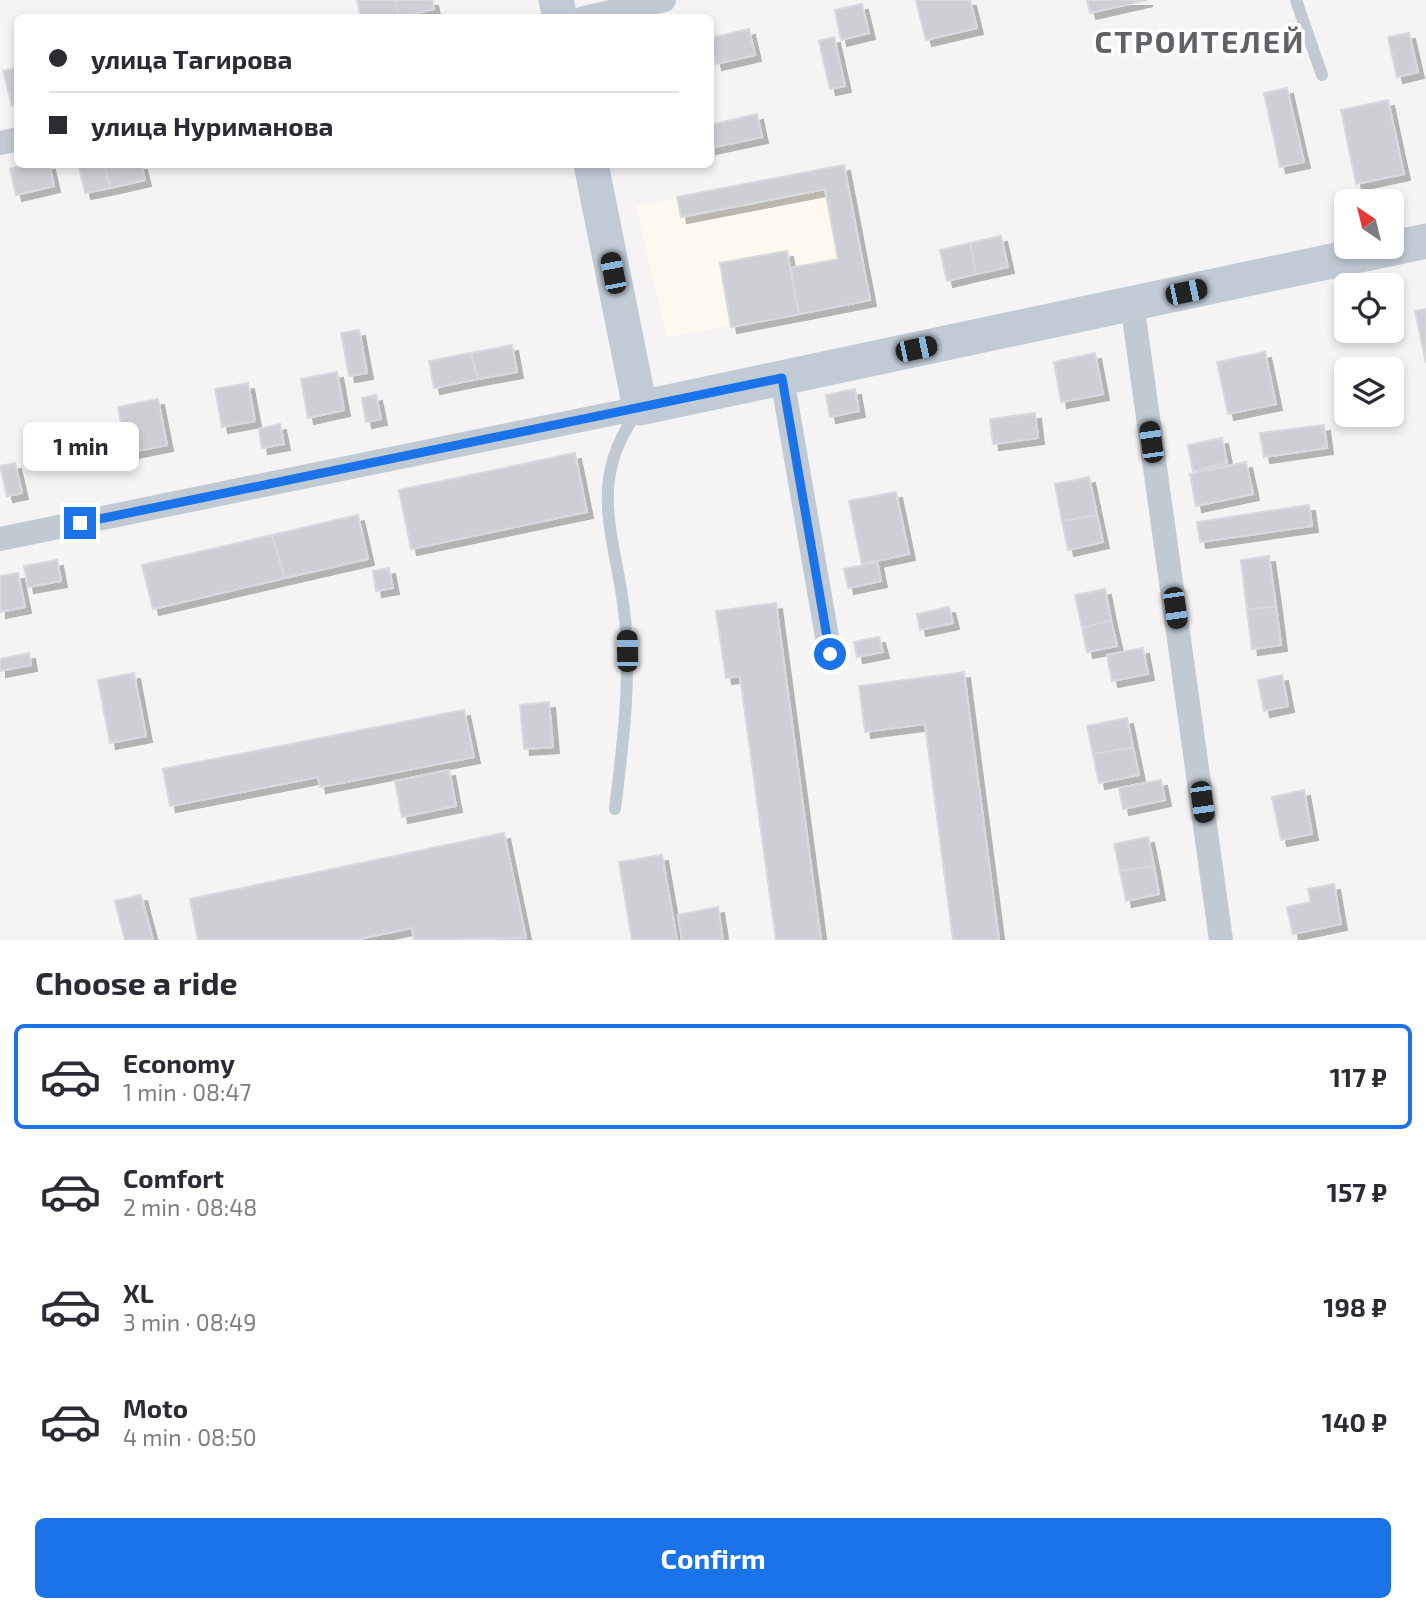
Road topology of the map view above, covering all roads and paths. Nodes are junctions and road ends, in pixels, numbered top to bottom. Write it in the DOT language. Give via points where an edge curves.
graph roads {
  1 [pos="664,0"];
  2 [pos="1296,0"];
  3 [pos="602,14"];
  4 [pos="1322,75"];
  5 [pos="592,168"];
  6 [pos="1426,241"];
  7 [pos="1132,303"];
  8 [pos="782,378"];
  9 [pos="640,408"];
  10 [pos="0,539"];
  11 [pos="830,654"];
  12 [pos="615,809"];
  13 [pos="1221,940"];
  1 -- 3 [label="street"];
  2 -- 4 [label="lane"];
  5 -- 9 [label="main road"];
  6 -- 7 [label="main road"];
  7 -- 8 [label="main road"];
  7 -- 13 [label="street"];
  8 -- 9 [label="main road"];
  8 -- 11 [label="street"];
  9 -- 10 [label="street"];
  9 -- 12 [label="lane" via="612,456 607,503 627,655 628,694"];
}
